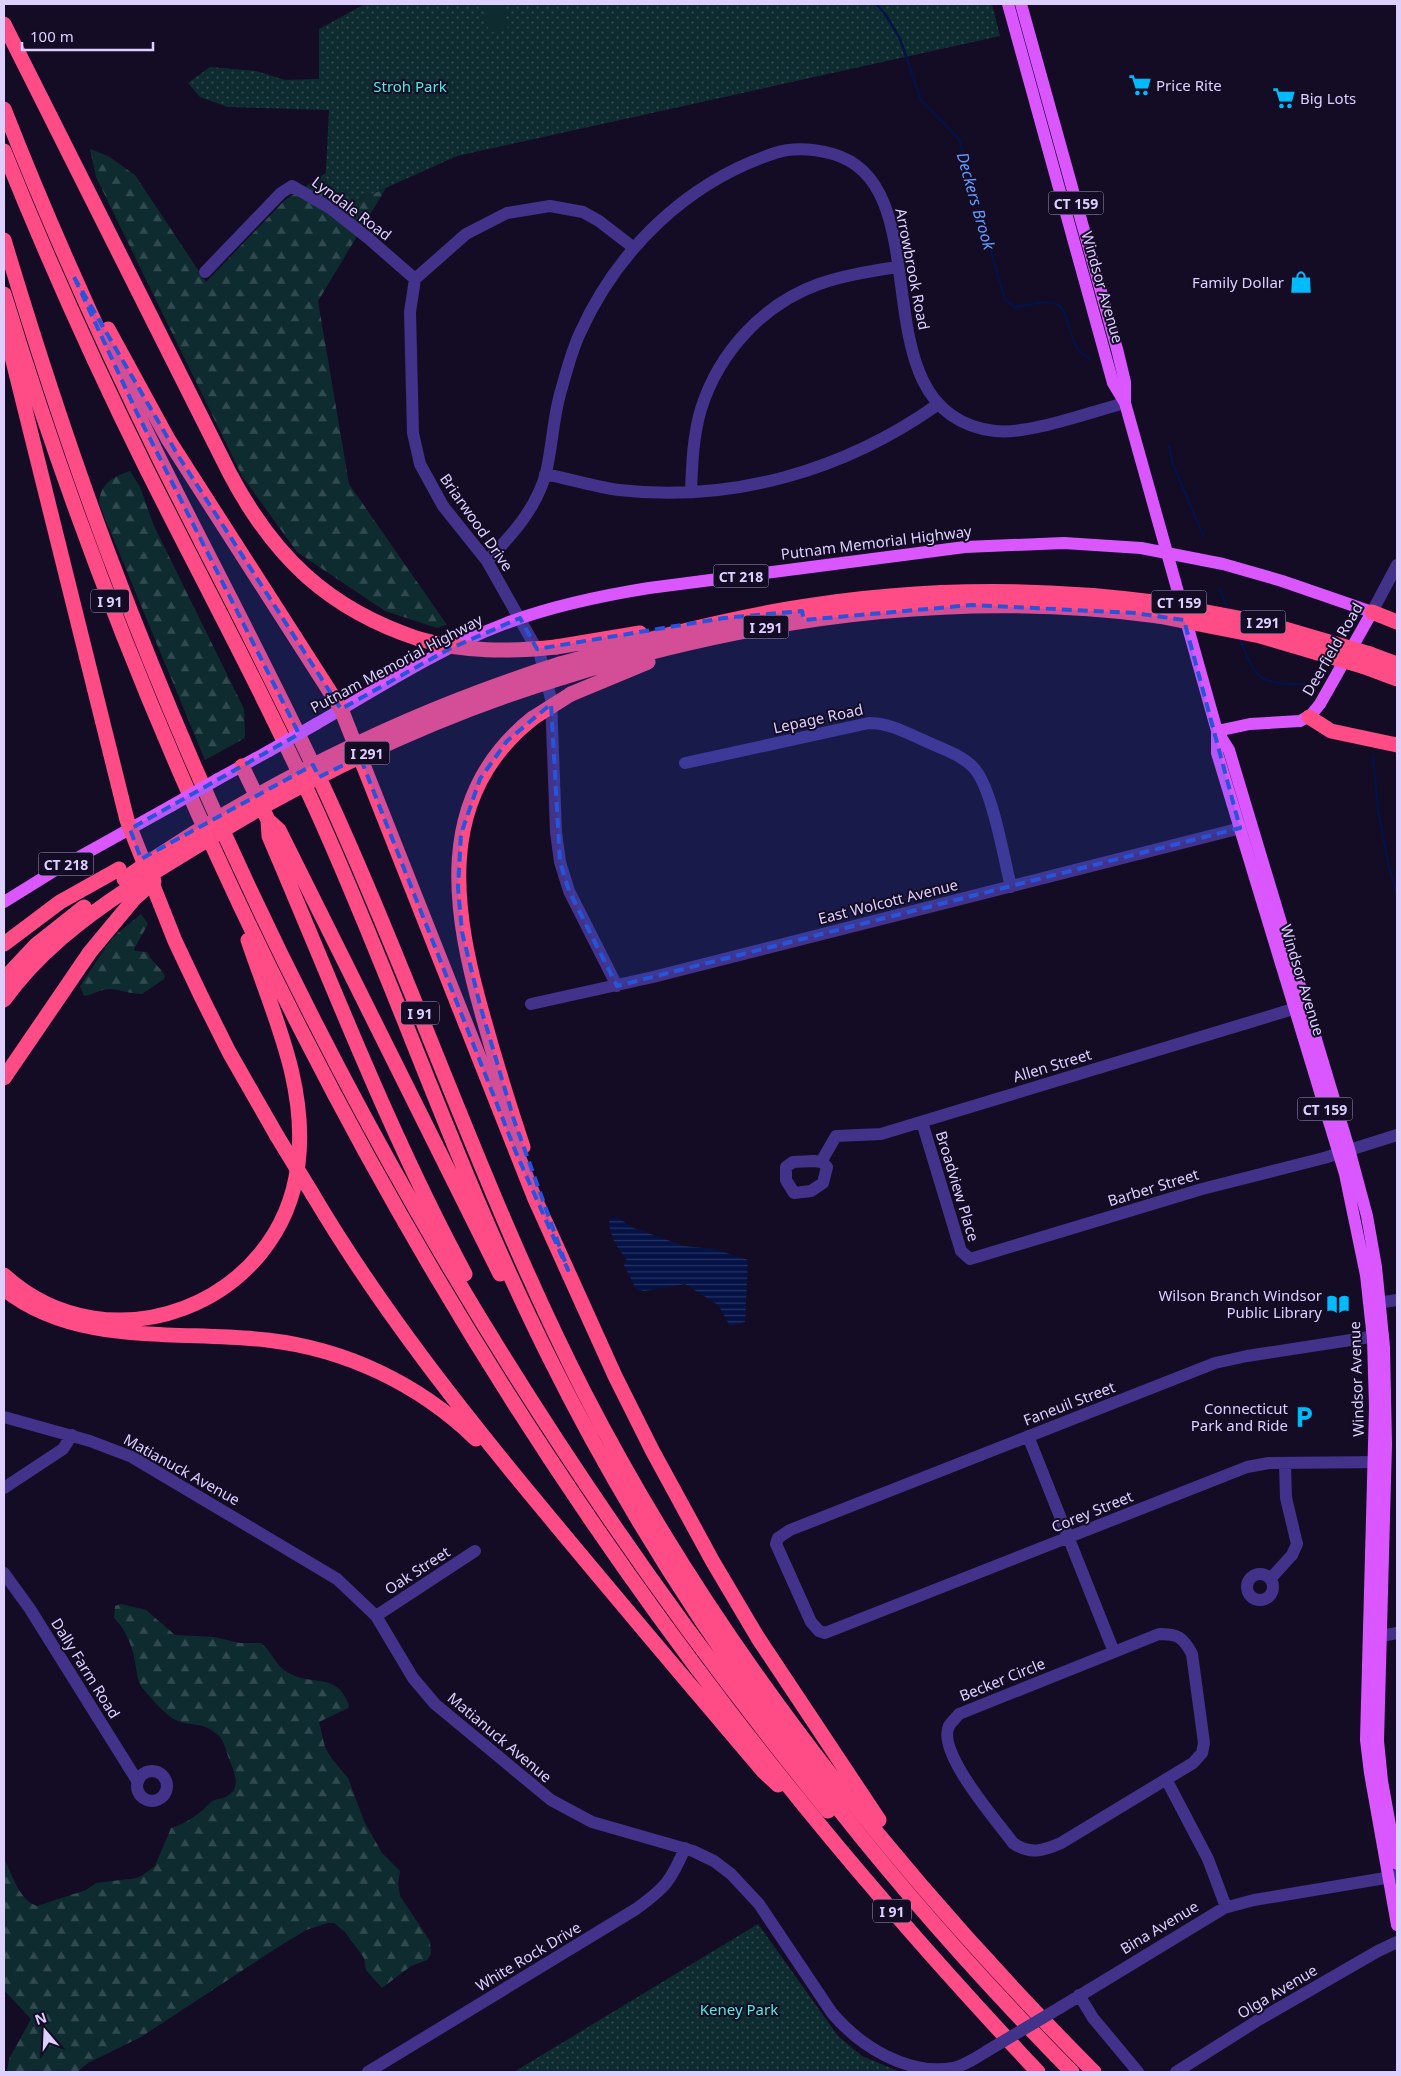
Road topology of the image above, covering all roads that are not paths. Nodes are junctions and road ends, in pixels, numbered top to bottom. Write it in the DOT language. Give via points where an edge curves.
graph roads {
  1 [pos="1008,4"];
  2 [pos="1021,4"];
  3 [pos="4,24"];
  4 [pos="4,109"];
  5 [pos="1043,132"];
  6 [pos="1056,132"];
  7 [pos="4,151"];
  8 [pos="4,240"];
  9 [pos="634,248"];
  10 [pos="897,267"];
  11 [pos="205,272"];
  12 [pos="74,277"];
  13 [pos="415,279"];
  14 [pos="4,294"];
  15 [pos="4,304"];
  16 [pos="1105,331"];
  17 [pos="1125,403"];
  18 [pos="938,405"];
  19 [pos="545,474"];
  20 [pos="691,492"];
  21 [pos="1165,552"];
  22 [pos="487,561"];
  23 [pos="1397,565"];
  24 [pos="1372,612"];
  25 [pos="520,618"];
  26 [pos="763,620"];
  27 [pos="1397,622"];
  28 [pos="1366,660"];
  29 [pos="1397,664"];
  30 [pos="562,670"];
  31 [pos="1397,679"];
  32 [pos="341,709"];
  33 [pos="1309,717"];
  34 [pos="1217,731"];
  35 [pos="1397,745"];
  36 [pos="685,763"];
  37 [pos="242,766"];
  38 [pos="268,820"];
  39 [pos="1246,826"];
  40 [pos="130,829"];
  41 [pos="127,884"];
  42 [pos="1011,887"];
  43 [pos="239,900"];
  44 [pos="4,902"];
  45 [pos="4,944"];
  46 [pos="4,979"];
  47 [pos="617,986"];
  48 [pos="4,1000"];
  49 [pos="531,1004"];
  50 [pos="1300,1007"];
  51 [pos="4,1078"];
  52 [pos="922,1122"];
  53 [pos="1397,1135"];
  54 [pos="1344,1151"];
  55 [pos="821,1162"];
  56 [pos="966,1258"];
  57 [pos="568,1270"];
  58 [pos="4,1275"];
  59 [pos="4,1289"];
  60 [pos="1397,1300"];
  61 [pos="1375,1304"];
  62 [pos="1378,1336"];
  63 [pos="566,1391"];
  64 [pos="4,1416"];
  65 [pos="72,1435"];
  66 [pos="1028,1436"];
  67 [pos="1380,1462"];
  68 [pos="1285,1463"];
  69 [pos="580,1475"];
  70 [pos="522,1484"];
  71 [pos="4,1488"];
  72 [pos="1068,1538"];
  73 [pos="476,1552"];
  74 [pos="4,1573"];
  75 [pos="1271,1578"];
  76 [pos="376,1616"];
  77 [pos="819,1631"];
  78 [pos="1397,1633"];
  79 [pos="1381,1636"];
  80 [pos="1114,1652"];
  81 [pos="1373,1684"];
  82 [pos="1166,1780"];
  83 [pos="138,1782"];
  84 [pos="796,1796"];
  85 [pos="685,1848"];
  86 [pos="1397,1864"];
  87 [pos="911,1873"];
  88 [pos="1393,1876"];
  89 [pos="1226,1908"];
  90 [pos="1397,1925"];
  91 [pos="1397,1942"];
  92 [pos="1080,1995"];
  93 [pos="963,2069"];
  94 [pos="368,2072"];
  95 [pos="1038,2072"];
  96 [pos="1060,2072"];
  97 [pos="1072,2072"];
  98 [pos="1094,2072"];
  99 [pos="1138,2072"];
  100 [pos="1176,2072"];
  1 -- 5 [label="main road, Windsor Avenue / CT 159"];
  2 -- 6 [label="main road, Windsor Avenue / CT 159"];
  3 -- 26 [label="highway, bridge" via="257,522 286,558 324,591 369,618 419,638 479,650 556,647 724,618"];
  4 -- 12 [label="highway, I 91"];
  5 -- 6 [label="main road"];
  5 -- 16 [label="main road, Windsor Avenue / CT 159"];
  6 -- 16 [label="main road, Windsor Avenue / CT 159"];
  7 -- 63 [label="highway" via="115,404 313,803 489,1226"];
  8 -- 69 [label="highway" via="61,421 113,566 170,707 253,893 328,1048 414,1205 513,1372"];
  9 -- 10 [label="street, Arrowbrook Road" via="658,222 713,180 752,161 782,151 802,149 837,156 856,165 871,181 889,218"];
  9 -- 13 [label="street" via="582,212 550,206 531,208 507,214 466,234"];
  9 -- 19 [label="street, Arrowbrook Road" via="604,288 578,336 558,403"];
  10 -- 18 [label="street, Arrowbrook Road" via="914,357 922,383"];
  10 -- 20 [label="street" via="820,283 780,302 731,349 712,379 704,402 694,444"];
  11 -- 13 [label="street, Lyndale Road" via="284,190 292,186 330,208"];
  12 -- 32 [label="highway" via="106,324 175,451"];
  12 -- 87 [label="highway, I 91" via="141,420 327,794 505,1224 586,1395 650,1510 740,1651 816,1755"];
  13 -- 22 [label="street, Briarwood Drive" via="410,312 415,446 429,485"];
  14 -- 43 [label="highway, I 91" via="50,438 112,608"];
  15 -- 40 [label="highway" via="10,349 108,752"];
  16 -- 17 [label="main road, Windsor Avenue / CT 159" via="1125,382"];
  17 -- 18 [label="street, Arrowbrook Road" via="1018,432 974,427"];
  17 -- 21 [label="main road, Windsor Avenue / CT 159"];
  18 -- 20 [label="street" via="907,427 818,468 768,482"];
  19 -- 20 [label="street" via="618,490"];
  19 -- 22 [label="street, Arrowbrook Road" via="531,509"];
  21 -- 24 [label="main road, Putnam Memorial Highway" via="1253,572"];
  21 -- 25 [label="main road, Putnam Memorial Highway / CT 218" via="1064,543 964,546 612,594"];
  21 -- 34 [label="main road, Windsor Avenue / CT 159"];
  22 -- 25 [label="street, Briarwood Drive"];
  23 -- 24 [label="street, Deerfield Road"];
  24 -- 27 [label="highway"];
  24 -- 33 [label="main road, Deerfield Road" via="1320,704"];
  25 -- 32 [label="main road, Putnam Memorial Highway / CT 218" via="449,649"];
  25 -- 47 [label="street, Briarwood Drive" via="540,655 548,684 556,832 562,869 573,899"];
  26 -- 28 [label="highway, I 291, bridge" via="972,605 1156,609"];
  26 -- 30 [label="highway, I 291" via="660,649"];
  26 -- 57 [label="highway, bridge" via="571,694 533,718 495,756 466,812 459,848 459,900 465,949 514,1120"];
  28 -- 29 [label="highway, I 291"];
  28 -- 31 [label="highway, I 291"];
  30 -- 41 [label="highway, I 291, bridge" via="374,750 268,804 182,856"];
  30 -- 41 [label="highway, I 291, bridge" via="478,692 367,738 273,786 186,837"];
  32 -- 37 [label="main road, Putnam Memorial Highway / CT 218, bridge"];
  32 -- 57 [label="highway" via="517,1155"];
  33 -- 34 [label="main road, Deerfield Road" via="1296,722 1250,724"];
  33 -- 35 [label="highway" via="1331,731"];
  34 -- 39 [label="main road, Windsor Avenue / CT 159" via="1217,753"];
  36 -- 42 [label="street, Lepage Road" via="869,723 896,728 958,756 980,776"];
  37 -- 38 [label="highway"];
  37 -- 40 [label="main road, Putnam Memorial Highway / CT 218, bridge"];
  38 -- 63 [label="highway" via="279,830 499,1272 542,1355"];
  38 -- 69 [label="highway" via="268,836 411,1166 472,1286"];
  39 -- 42 [label="street, East Wolcott Avenue"];
  39 -- 50 [label="main road, Windsor Avenue / CT 159"];
  40 -- 44 [label="main road, Putnam Memorial Highway / CT 218"];
  40 -- 70 [label="highway, bridge" via="201,996 277,1136 396,1322"];
  41 -- 45 [label="highway" via="60,902"];
  41 -- 46 [label="highway" via="51,932"];
  41 -- 48 [label="highway" via="49,949"];
  41 -- 51 [label="highway" via="96,944"];
  42 -- 47 [label="street, East Wolcott Avenue"];
  43 -- 58 [label="highway" via="247,937 282,1035 298,1113 300,1148 296,1178 288,1206 274,1233 255,1259 224,1288 187,1308 147,1318 112,1320 73,1313 35,1297"];
  43 -- 84 [label="highway, I 91" via="345,1114 484,1354 567,1483 665,1624"];
  47 -- 49 [label="street, East Wolcott Avenue"];
  50 -- 52 [label="street, Allen Street"];
  50 -- 54 [label="main road, Windsor Avenue / CT 159"];
  52 -- 55 [label="street, Allen Street" via="875,1135 837,1135 831,1140"];
  52 -- 56 [label="street, Broadview Place" via="961,1251"];
  53 -- 54 [label="street, Barber Street"];
  54 -- 56 [label="street, Barber Street" via="1219,1184 975,1259"];
  54 -- 61 [label="main road, Windsor Avenue / CT 159"];
  57 -- 87 [label="highway" via="635,1417 712,1562"];
  59 -- 70 [label="highway" via="39,1312 83,1326 268,1340 310,1347 350,1359 392,1378 430,1401 464,1428"];
  60 -- 61 [label="street"];
  61 -- 62 [label="main road, Windsor Avenue / CT 159"];
  62 -- 66 [label="street, Faneuil Street" via="1215,1363"];
  62 -- 67 [label="main road, Windsor Avenue / CT 159"];
  63 -- 97 [label="highway" via="656,1549 772,1722 912,1898"];
  64 -- 65 [label="street, Matianuck Avenue"];
  65 -- 71 [label="street" via="63,1449"];
  65 -- 76 [label="street, Matianuck Avenue" via="132,1457 265,1536 337,1579"];
  66 -- 72 [label="street"];
  66 -- 77 [label="street, Faneuil Street" via="790,1530 778,1538 777,1552 811,1622"];
  67 -- 68 [label="street, Corey Street"];
  67 -- 79 [label="main road, Windsor Avenue / CT 159"];
  67 -- 81 [label="main road, Windsor Avenue / CT 159"];
  68 -- 72 [label="street, Corey Street" via="1247,1467"];
  68 -- 75 [label="street" via="1286,1498 1297,1544 1292,1555"];
  69 -- 96 [label="highway" via="717,1668 803,1780 926,1928"];
  70 -- 84 [label="highway" via="762,1771"];
  72 -- 77 [label="street, Corey Street" via="831,1631"];
  72 -- 80 [label="street"];
  73 -- 76 [label="street, Oak Street"];
  74 -- 83 [label="street, Dally Farm Road"];
  76 -- 85 [label="street, Matianuck Avenue" via="413,1678 435,1704 551,1800 592,1822"];
  78 -- 79 [label="street"];
  79 -- 81 [label="main road, Windsor Avenue / CT 159"];
  80 -- 82 [label="street, Becker Circle" via="1159,1634 1175,1634 1187,1644 1192,1654 1204,1742 1202,1753 1193,1764"];
  80 -- 82 [label="street, Becker Circle" via="959,1714 948,1726 949,1751 1013,1843 1022,1850 1041,1852 1061,1843"];
  81 -- 86 [label="main road, Windsor Avenue / CT 159" via="1379,1760"];
  81 -- 88 [label="main road, Windsor Avenue / CT 159" via="1368,1756"];
  82 -- 89 [label="street" via="1208,1859"];
  84 -- 95 [label="highway, I 91" via="915,1939"];
  85 -- 93 [label="street, Matianuck Avenue" via="714,1861 745,1888 832,2013 859,2040 910,2066"];
  85 -- 94 [label="street, White Rock Drive" via="676,1870 662,1890 636,1910"];
  87 -- 98 [label="highway, I 91" via="996,1970"];
  88 -- 89 [label="street, Bina Avenue" via="1254,1900"];
  88 -- 90 [label="main road, Windsor Avenue / CT 159"];
  89 -- 92 [label="street, Bina Avenue"];
  91 -- 100 [label="street, Olga Avenue" via="1260,2018"];
  92 -- 93 [label="street, Bina Avenue, bridge"];
  92 -- 99 [label="street" via="1098,2024"];
}
